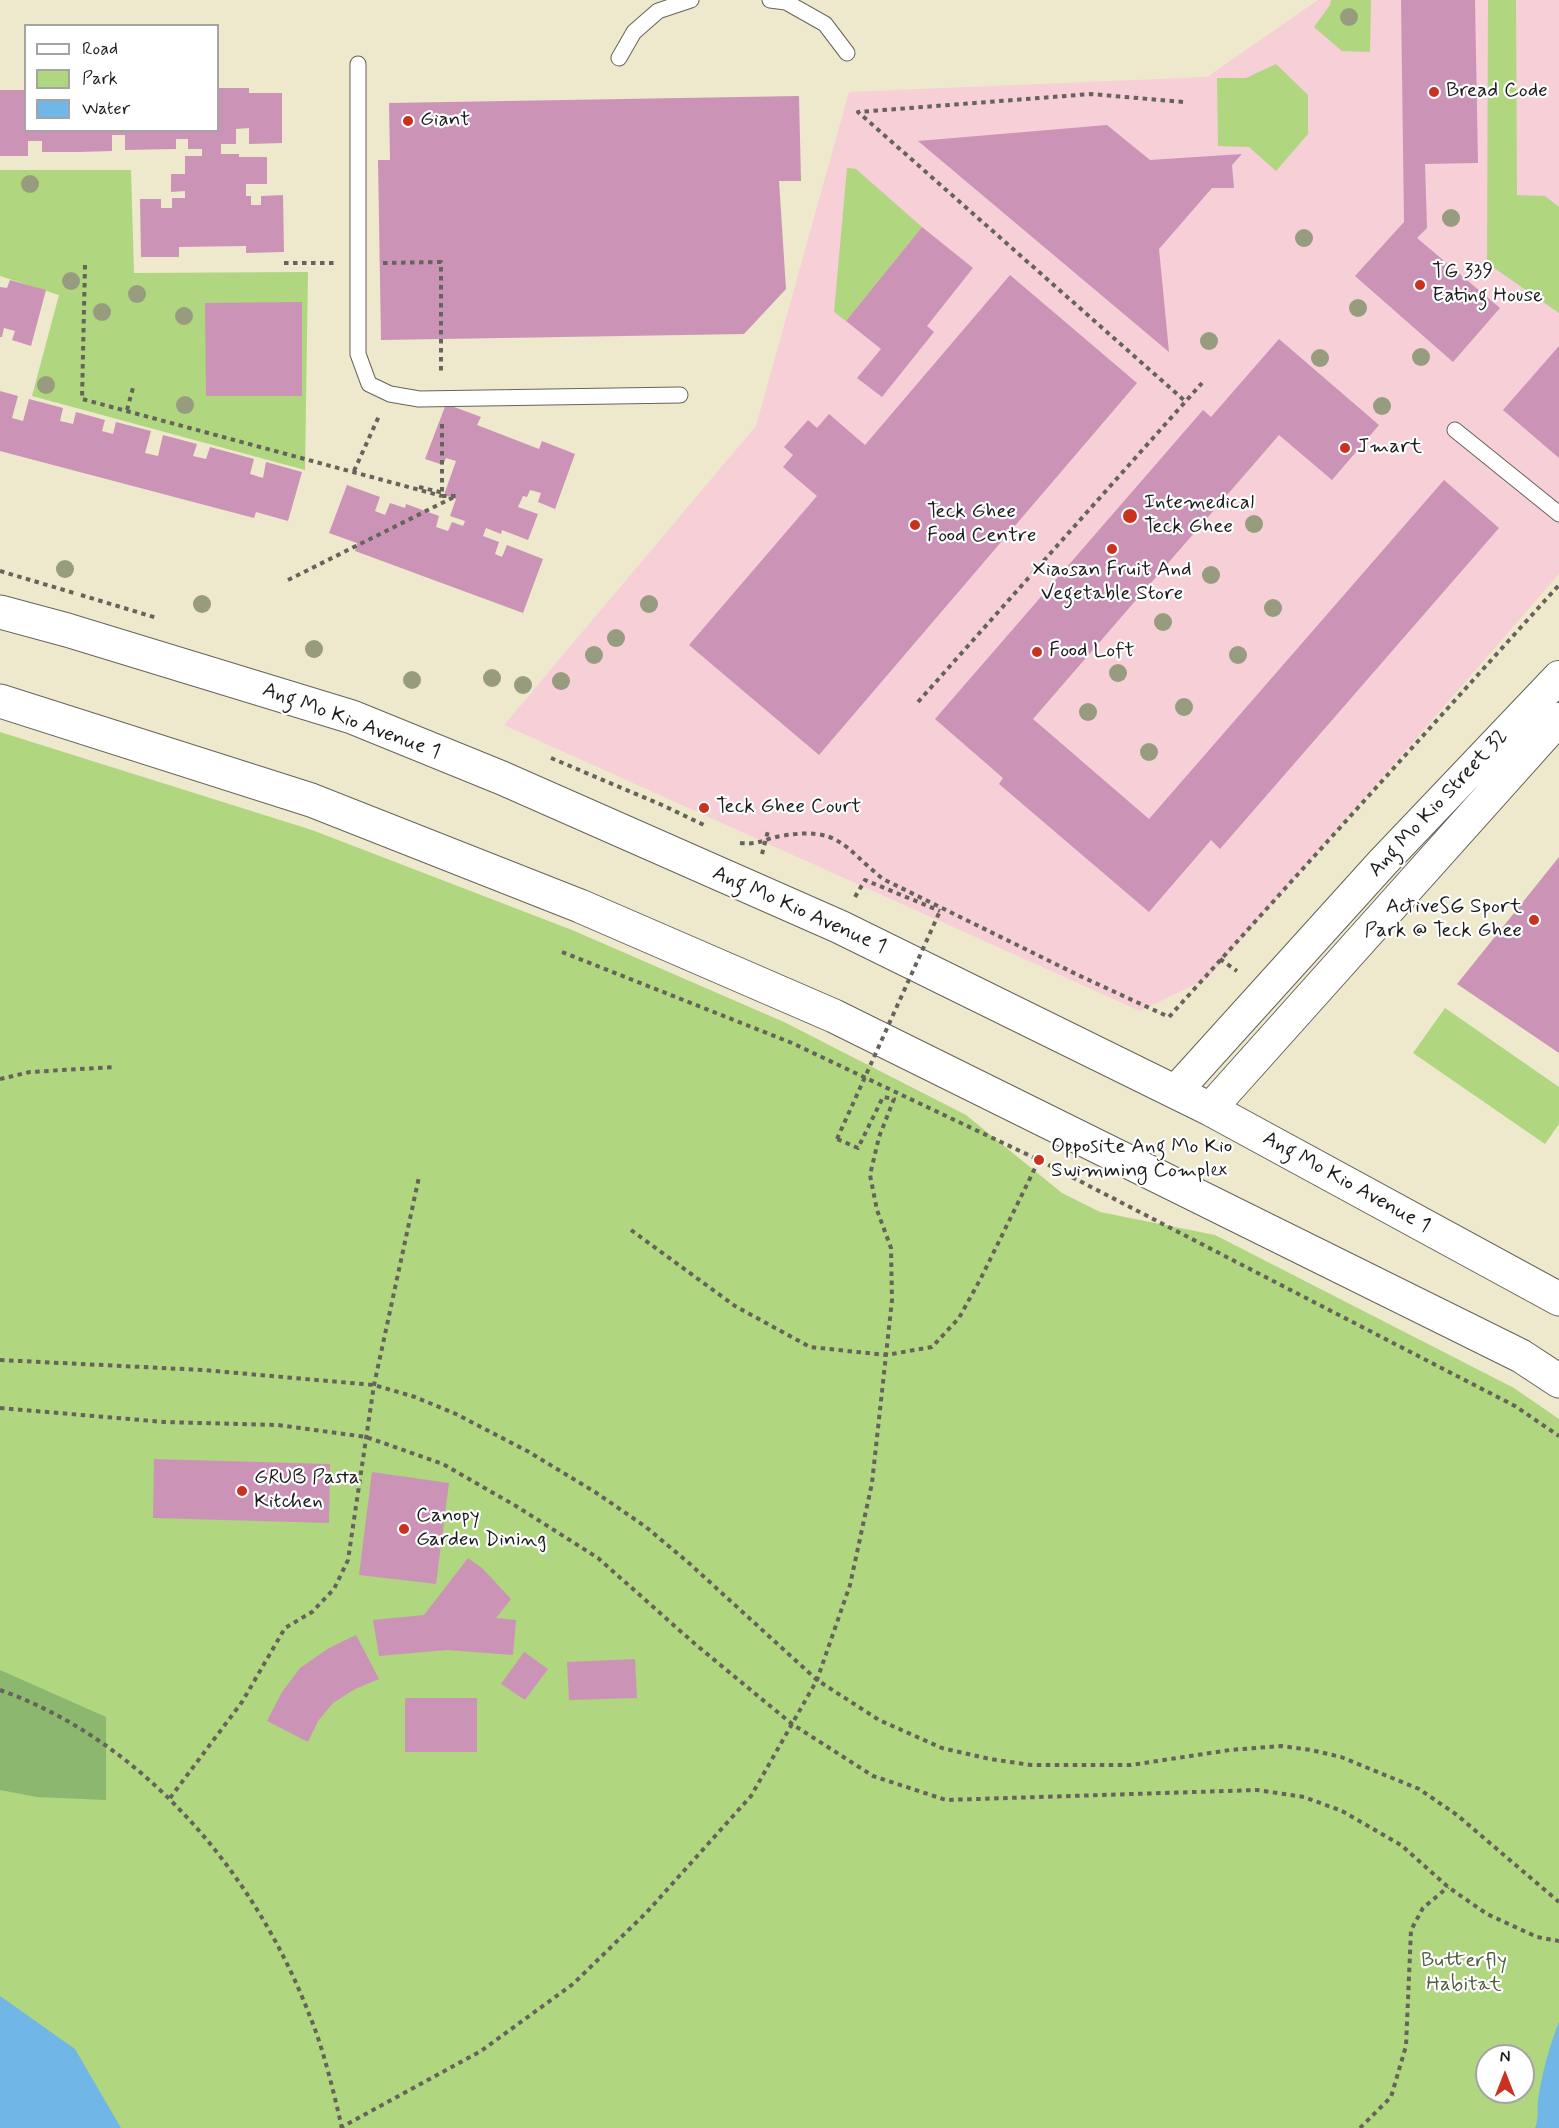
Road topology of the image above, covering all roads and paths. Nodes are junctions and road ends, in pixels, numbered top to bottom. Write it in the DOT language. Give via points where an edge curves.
graph roads {
  1 [pos="692,0"];
  2 [pos="770,0"];
  3 [pos="847,53"];
  4 [pos="619,58"];
  5 [pos="358,64"];
  6 [pos="1183,102"];
  7 [pos="284,263"];
  8 [pos="340,263"];
  9 [pos="373,263"];
  10 [pos="85,265"];
  11 [pos="441,379"];
  12 [pos="1202,383"];
  13 [pos="134,384"];
  14 [pos="390,394"];
  15 [pos="680,395"];
  16 [pos="1185,401"];
  17 [pos="127,411"];
  18 [pos="442,414"];
  19 [pos="1455,430"];
  20 [pos="442,496"];
  21 [pos="457,496"];
  22 [pos="1559,514"];
  23 [pos="288,580"];
  24 [pos="1559,585"];
  25 [pos="0,612"];
  26 [pos="1559,677"];
  27 [pos="0,701"];
  28 [pos="918,702"];
  29 [pos="1559,719"];
  30 [pos="768,831"];
  31 [pos="762,852"];
  32 [pos="840,927"];
  33 [pos="562,952"];
  34 [pos="1168,1017"];
  35 [pos="114,1067"];
  36 [pos="0,1078"];
  37 [pos="1175,1092"];
  38 [pos="1210,1109"];
  39 [pos="1039,1160"];
  40 [pos="419,1177"];
  41 [pos="631,1230"];
  42 [pos="1559,1299"];
  43 [pos="886,1355"];
  44 [pos="0,1360"];
  45 [pos="1559,1381"];
  46 [pos="374,1385"];
  47 [pos="0,1408"];
  48 [pos="1559,1436"];
  49 [pos="366,1437"];
  50 [pos="817,1680"];
  51 [pos="0,1690"];
  52 [pos="792,1724"];
  53 [pos="170,1798"];
  54 [pos="1448,1887"];
  55 [pos="1559,1902"];
  56 [pos="1559,1941"];
  57 [pos="341,2128"];
  58 [pos="1360,2128"];
  1 -- 4 [label="lane" via="658,11 634,33"];
  2 -- 3 [label="lane" via="786,2 825,24"];
  5 -- 14 [label="lane" via="358,354 369,384"];
  6 -- 16 [label="path" via="1091,94 858,112"];
  7 -- 8 [label="path"];
  9 -- 11 [label="path" via="441,262"];
  10 -- 17 [label="path" via="82,399"];
  12 -- 16 [label="path"];
  13 -- 17 [label="path"];
  14 -- 15 [label="lane" via="419,399"];
  14 -- 21 [label="path" via="353,471"];
  16 -- 28 [label="path"];
  17 -- 20 [label="path"];
  18 -- 20 [label="path"];
  19 -- 22 [label="lane"];
  20 -- 21 [label="path"];
  21 -- 23 [label="path"];
  24 -- 34 [label="path"];
  25 -- 32 [label="main road, Ang Mo Kio Avenue 1" via="352,717 502,778"];
  26 -- 37 [label="street, Ang Mo Kio Street 32" via="1383,862"];
  27 -- 45 [label="main road" via="311,800 580,906 739,974 834,1016 1500,1345"];
  29 -- 38 [label="street, Ang Mo Kio Street 32"];
  30 -- 31 [label="path"];
  32 -- 37 [label="main road, Ang Mo Kio Avenue 1"];
  32 -- 43 [label="path, bridge" via="865,880 940,911 837,1139 858,1148 883,1097 894,1099 870,1175 891,1248 892,1300"];
  33 -- 39 [label="path" via="792,1043"];
  35 -- 36 [label="path" via="30,1072"];
  37 -- 38 [label="main road, Ang Mo Kio Avenue 1"];
  38 -- 42 [label="main road, Ang Mo Kio Avenue 1"];
  39 -- 43 [label="path" via="959,1318 932,1347"];
  39 -- 48 [label="path" via="1515,1406"];
  40 -- 46 [label="path"];
  41 -- 43 [label="path" via="735,1306 810,1347"];
  43 -- 50 [label="path" via="870,1494 850,1585"];
  44 -- 46 [label="path" via="203,1370"];
  46 -- 49 [label="path"];
  46 -- 50 [label="path" via="456,1414 595,1492 690,1564"];
  47 -- 49 [label="path" via="164,1422 278,1425"];
  49 -- 52 [label="path" via="443,1464 598,1558"];
  49 -- 53 [label="path" via="348,1560 334,1589 312,1612 285,1628 242,1702"];
  50 -- 52 [label="path"];
  50 -- 55 [label="path" via="879,1720 942,1748 990,1759 1031,1765 1131,1765 1281,1746 1341,1757 1419,1789 1466,1823"];
  51 -- 53 [label="path" via="51,1712 100,1741"];
  52 -- 54 [label="path" via="873,1776 946,1800 1257,1790 1304,1797 1342,1811 1401,1845"];
  52 -- 57 [label="path" via="751,1796 647,1912 573,1984 481,2050"];
  53 -- 57 [label="path" via="227,1863 272,1934 309,2014"];
  54 -- 56 [label="path" via="1487,1914 1537,1937"];
  54 -- 58 [label="path" via="1423,1908 1411,1930 1406,2046 1391,2097"];
}
